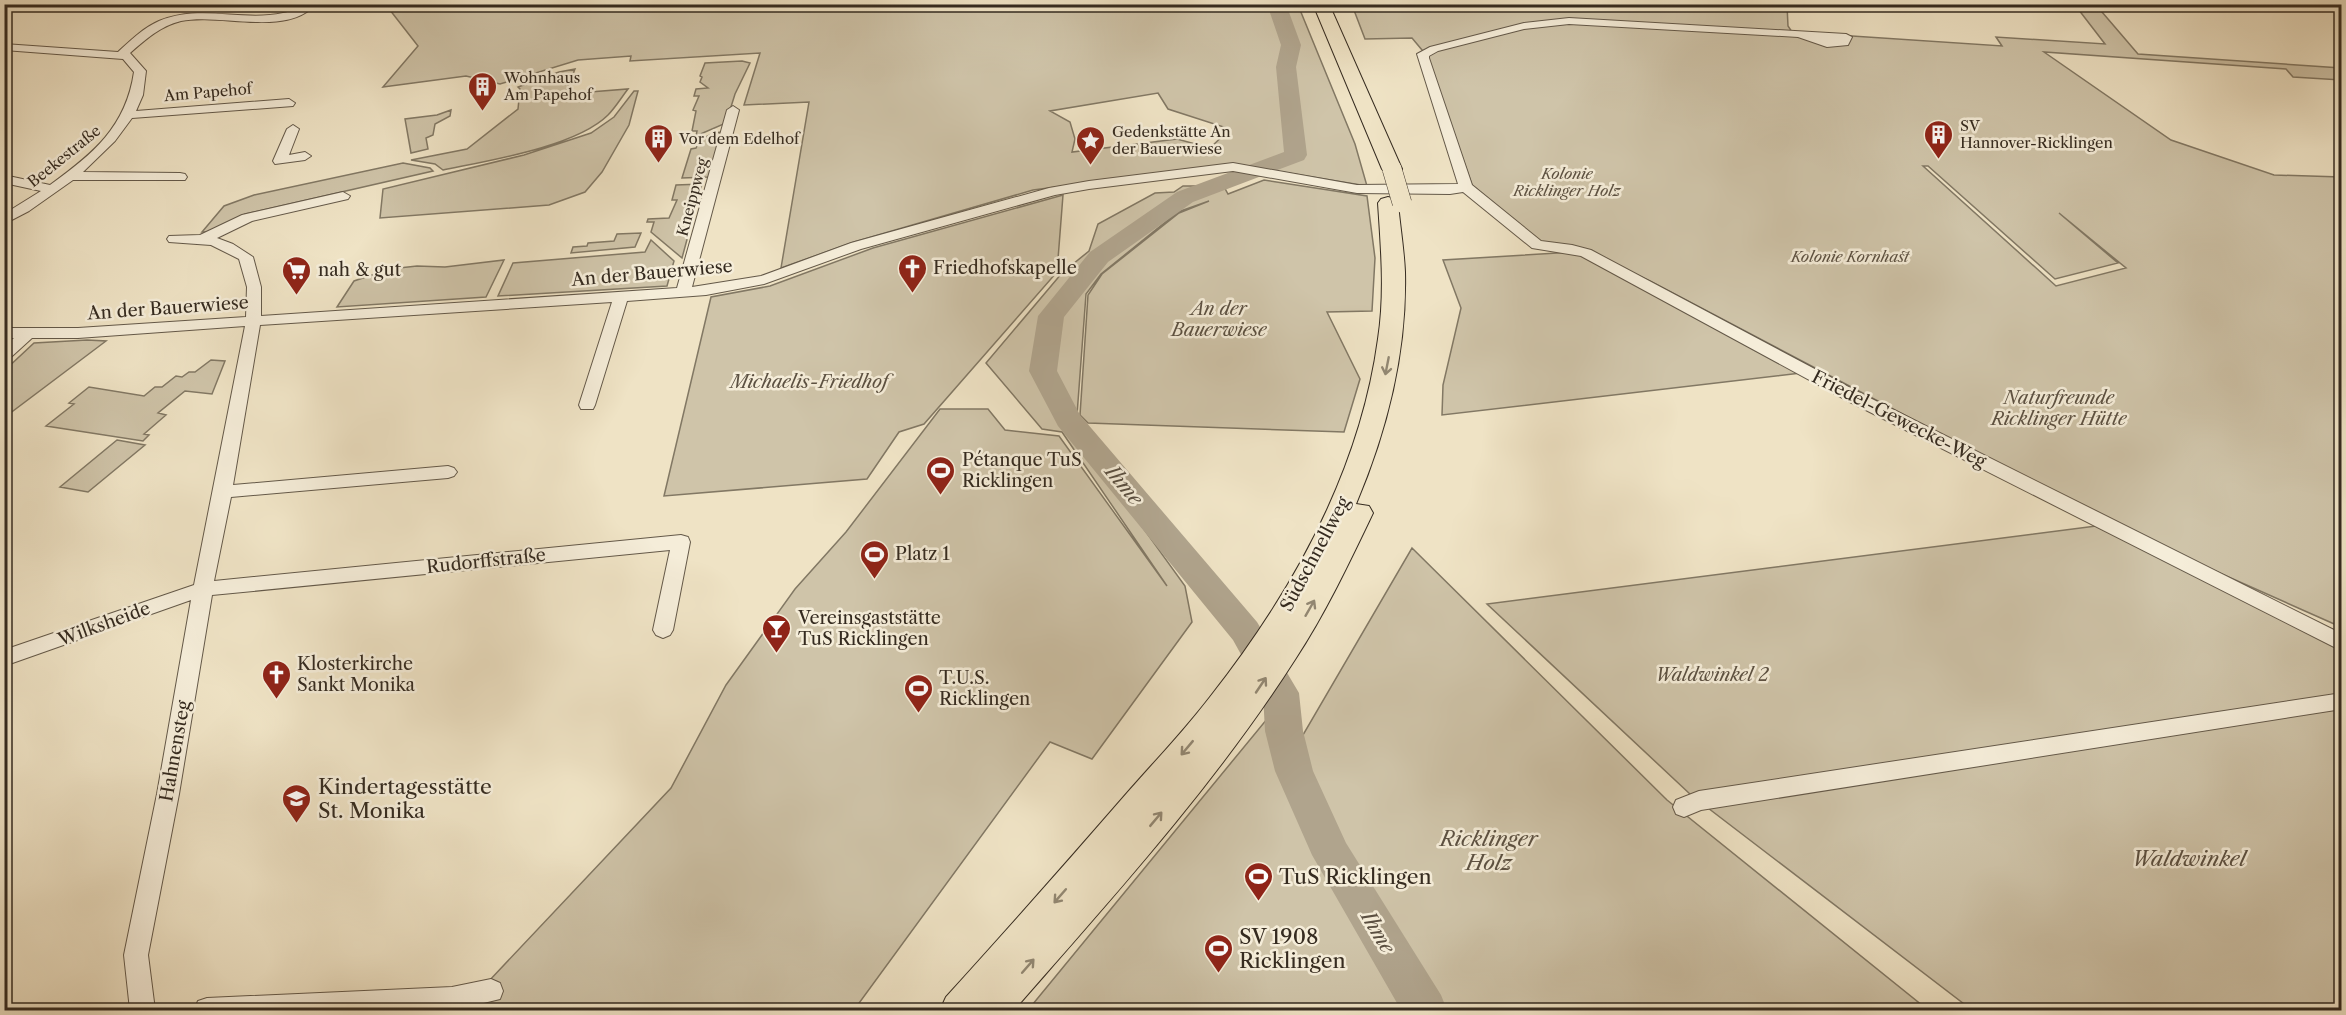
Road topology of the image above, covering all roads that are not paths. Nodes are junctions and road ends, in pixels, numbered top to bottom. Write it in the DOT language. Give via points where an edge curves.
graph roads {
  1 [pos="1309,4"];
  2 [pos="1321,4"];
  3 [pos="308,7"];
  4 [pos="1800,34"];
  5 [pos="4,47"];
  6 [pos="122,55"];
  7 [pos="289,103"];
  8 [pos="733,110"];
  9 [pos="129,115"];
  10 [pos="293,129"];
  11 [pos="305,156"];
  12 [pos="1385,169"];
  13 [pos="69,176"];
  14 [pos="180,177"];
  15 [pos="4,179"];
  16 [pos="1466,187"];
  17 [pos="51,189"];
  18 [pos="343,196"];
  19 [pos="4,220"];
  20 [pos="174,239"];
  21 [pos="204,239"];
  22 [pos="683,293"];
  23 [pos="621,297"];
  24 [pos="252,322"];
  25 [pos="4,333"];
  26 [pos="27,334"];
  27 [pos="4,355"];
  28 [pos="587,405"];
  29 [pos="448,472"];
  30 [pos="223,492"];
  31 [pos="203,589"];
  32 [pos="663,630"];
  33 [pos="2342,643"];
  34 [pos="4,658"];
  35 [pos="2342,701"];
  36 [pos="1233,708"];
  37 [pos="1684,807"];
  38 [pos="491,991"];
  39 [pos="142,1011"];
  40 [pos="207,1011"];
  41 [pos="959,1011"];
  42 [pos="990,1011"];
  1 -- 12 [label="highway, Südschnellweg"];
  2 -- 12 [label="highway, Südschnellweg"];
  3 -- 6 [label="street" via="286,16 171,21 153,29"];
  4 -- 16 [label="street" via="1569,21 1524,26 1423,54"];
  5 -- 6 [label="street"];
  6 -- 9 [label="street, Beekestraße" via="132,60 141,78"];
  7 -- 9 [label="street, Am Papehof"];
  8 -- 22 [label="street, Kneippweg"];
  9 -- 13 [label="street, Beekestraße" via="110,142"];
  10 -- 11 [label="street" via="280,161"];
  12 -- 36 [label="highway, Südschnellweg" via="1411,260 1411,322 1389,433 1376,475 1333,569"];
  13 -- 14 [label="street"];
  13 -- 17 [label="street, Beekestraße"];
  15 -- 17 [label="street"];
  16 -- 22 [label="street, An der Bauerwiese" via="1357,189 1248,168 1054,190 856,246 764,280"];
  16 -- 33 [label="street, Friedel-Gewecke-Weg" via="1537,246 1586,253 1854,397"];
  17 -- 19 [label="street, Beekestraße"];
  18 -- 21 [label="street" via="247,218"];
  20 -- 21 [label="street, Hahnensteg"];
  21 -- 24 [label="street, Hahnensteg" via="229,246 246,257 255,287"];
  22 -- 23 [label="street, An der Bauerwiese"];
  23 -- 24 [label="street, An der Bauerwiese"];
  23 -- 28 [label="street"];
  24 -- 26 [label="street, An der Bauerwiese"];
  24 -- 30 [label="street, Hahnensteg"];
  25 -- 26 [label="street, An der Bauerwiese"];
  26 -- 27 [label="street"];
  29 -- 30 [label="street"];
  30 -- 31 [label="street, Hahnensteg"];
  31 -- 32 [label="street, Rudorffstraße" via="681,542"];
  31 -- 34 [label="street, Wilksheide"];
  31 -- 39 [label="street, Hahnensteg" via="136,956"];
  35 -- 37 [label="street" via="2179,729 1934,763 1699,801"];
  36 -- 41 [label="highway, Südschnellweg, one-way" via="1112,836"];
  42 -- 36 [label="highway, Südschnellweg, one-way" via="1132,847"];
  38 -- 40 [label="street" via="452,999"];
}
